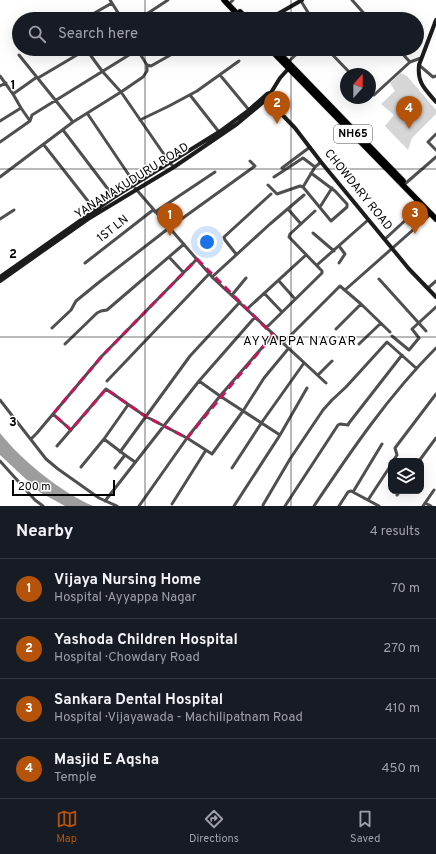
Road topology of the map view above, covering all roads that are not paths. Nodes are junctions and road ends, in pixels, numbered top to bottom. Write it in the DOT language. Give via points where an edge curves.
graph roads {
  1 [pos="168,0"];
  2 [pos="224,0"];
  3 [pos="302,0"];
  4 [pos="352,0"];
  5 [pos="111,1"];
  6 [pos="231,1"];
  7 [pos="234,11"];
  8 [pos="94,12"];
  9 [pos="118,12"];
  10 [pos="149,12"];
  11 [pos="241,12"];
  12 [pos="281,12"];
  13 [pos="308,12"];
  14 [pos="363,12"];
  15 [pos="436,20"];
  16 [pos="434,28"];
  17 [pos="424,53"];
  18 [pos="21,56"];
  19 [pos="74,56"];
  20 [pos="91,56"];
  21 [pos="126,56"];
  22 [pos="141,56"];
  23 [pos="169,56"];
  24 [pos="278,56"];
  25 [pos="281,56"];
  26 [pos="296,56"];
  27 [pos="334,56"];
  28 [pos="404,56"];
  29 [pos="422,58"];
  30 [pos="239,61"];
  31 [pos="410,62"];
  32 [pos="147,65"];
  33 [pos="288,65"];
  34 [pos="419,65"];
  35 [pos="345,68"];
  36 [pos="102,71"];
  37 [pos="220,75"];
  38 [pos="0,76"];
  39 [pos="436,76"];
  40 [pos="38,78"];
  41 [pos="6,83"];
  42 [pos="0,86"];
  43 [pos="121,92"];
  44 [pos="376,93"];
  45 [pos="13,94"];
  46 [pos="190,95"];
  47 [pos="266,98"];
  48 [pos="55,100"];
  49 [pos="436,102"];
  50 [pos="21,108"];
  51 [pos="249,110"];
  52 [pos="87,114"];
  53 [pos="140,120"];
  54 [pos="0,121"];
  55 [pos="30,121"];
  56 [pos="73,122"];
  57 [pos="63,130"];
  58 [pos="219,132"];
  59 [pos="436,134"];
  60 [pos="0,142"];
  61 [pos="44,145"];
  62 [pos="435,146"];
  63 [pos="310,147"];
  64 [pos="436,150"];
  65 [pos="374,154"];
  66 [pos="436,157"];
  67 [pos="250,161"];
  68 [pos="321,162"];
  69 [pos="170,163"];
  70 [pos="174,167"];
  71 [pos="315,167"];
  72 [pos="282,168"];
  73 [pos="215,172"];
  74 [pos="311,173"];
  75 [pos="0,176"];
  76 [pos="274,177"];
  77 [pos="406,183"];
  78 [pos="134,185"];
  79 [pos="268,185"];
  80 [pos="303,186"];
  81 [pos="341,186"];
  82 [pos="332,188"];
  83 [pos="136,190"];
  84 [pos="335,191"];
  85 [pos="271,194"];
  86 [pos="304,195"];
  87 [pos="114,197"];
  88 [pos="422,204"];
  89 [pos="320,207"];
  90 [pos="288,209"];
  91 [pos="14,210"];
  92 [pos="95,210"];
  93 [pos="154,211"];
  94 [pos="315,211"];
  95 [pos="434,214"];
  96 [pos="0,219"];
  97 [pos="436,219"];
  98 [pos="368,220"];
  99 [pos="301,224"];
  100 [pos="169,228"];
  101 [pos="313,233"];
  102 [pos="385,239"];
  103 [pos="184,244"];
  104 [pos="339,246"];
  105 [pos="392,248"];
  106 [pos="334,251"];
  107 [pos="236,254"];
  108 [pos="306,255"];
  109 [pos="169,257"];
  110 [pos="197,259"];
  111 [pos="85,263"];
  112 [pos="339,263"];
  113 [pos="317,265"];
  114 [pos="184,272"];
  115 [pos="211,275"];
  116 [pos="0,277"];
  117 [pos="246,278"];
  118 [pos="378,279"];
  119 [pos="0,281"];
  120 [pos="279,281"];
  121 [pos="436,281"];
  122 [pos="428,288"];
  123 [pos="345,290"];
  124 [pos="264,293"];
  125 [pos="232,295"];
  126 [pos="436,297"];
  127 [pos="295,299"];
  128 [pos="240,302"];
  129 [pos="361,304"];
  130 [pos="436,307"];
  131 [pos="247,309"];
  132 [pos="282,312"];
  133 [pos="255,317"];
  134 [pos="381,323"];
  135 [pos="419,323"];
  136 [pos="52,328"];
  137 [pos="266,328"];
  138 [pos="336,329"];
  139 [pos="426,331"];
  140 [pos="273,335"];
  141 [pos="65,344"];
  142 [pos="282,344"];
  143 [pos="360,344"];
  144 [pos="436,348"];
  145 [pos="288,349"];
  146 [pos="402,355"];
  147 [pos="332,361"];
  148 [pos="304,363"];
  149 [pos="416,368"];
  150 [pos="318,375"];
  151 [pos="107,381"];
  152 [pos="199,381"];
  153 [pos="326,383"];
  154 [pos="307,388"];
  155 [pos="436,394"];
  156 [pos="220,396"];
  157 [pos="0,400"];
  158 [pos="128,405"];
  159 [pos="243,411"];
  160 [pos="53,414"];
  161 [pos="145,416"];
  162 [pos="262,422"];
  163 [pos="163,426"];
  164 [pos="71,430"];
  165 [pos="280,435"];
  166 [pos="187,438"];
  167 [pos="436,438"];
  168 [pos="31,439"];
  169 [pos="104,439"];
  170 [pos="382,444"];
  171 [pos="58,446"];
  172 [pos="206,450"];
  173 [pos="120,452"];
  174 [pos="125,456"];
  175 [pos="395,458"];
  176 [pos="421,458"];
  177 [pos="0,460"];
  178 [pos="135,462"];
  179 [pos="81,467"];
  180 [pos="115,468"];
  181 [pos="232,468"];
  182 [pos="388,469"];
  183 [pos="434,490"];
  184 [pos="353,492"];
  185 [pos="368,500"];
  186 [pos="104,501"];
  187 [pos="425,503"];
  188 [pos="172,504"];
  189 [pos="263,505"];
  190 [pos="43,506"];
  191 [pos="117,506"];
  192 [pos="139,506"];
  193 [pos="234,506"];
  194 [pos="285,506"];
  195 [pos="314,506"];
  196 [pos="339,506"];
  197 [pos="376,506"];
  198 [pos="423,506"];
  199 [pos="431,506"];
  1 -- 10 [label="street"];
  2 -- 7 [label="highway"];
  3 -- 12 [label="street"];
  3 -- 13 [label="street"];
  4 -- 14 [label="street"];
  5 -- 8 [label="street"];
  5 -- 9 [label="street"];
  6 -- 11 [label="highway"];
  15 -- 16 [label="street"];
  16 -- 17 [label="street"];
  18 -- 40 [label="street"];
  19 -- 40 [label="street"];
  20 -- 36 [label="street"];
  21 -- 36 [label="street"];
  22 -- 32 [label="street"];
  23 -- 32 [label="street" via="152,66"];
  24 -- 33 [label="highway, NH65"];
  25 -- 33 [label="highway, NH65"];
  26 -- 33 [label="street"];
  27 -- 35 [label="street"];
  28 -- 31 [label="street"];
  29 -- 31 [label="street"];
  29 -- 34 [label="street"];
  30 -- 37 [label="street"];
  31 -- 44 [label="street"];
  32 -- 43 [label="street" via="147,71 143,76"];
  33 -- 47 [label="street, YANAMAKUDURU ROAD"];
  33 -- 65 [label="highway, NH65"];
  34 -- 39 [label="street"];
  34 -- 49 [label="street" via="419,80"];
  36 -- 43 [label="street"];
  36 -- 48 [label="street"];
  37 -- 46 [label="street"];
  37 -- 51 [label="street"];
  38 -- 41 [label="street"];
  40 -- 45 [label="street"];
  40 -- 48 [label="street"];
  41 -- 42 [label="street"];
  41 -- 45 [label="street"];
  43 -- 52 [label="street"];
  43 -- 53 [label="street"];
  45 -- 50 [label="street"];
  46 -- 53 [label="street"];
  46 -- 58 [label="street"];
  47 -- 51 [label="street, YANAMAKUDURU ROAD"];
  47 -- 63 [label="street, CHOWDARY ROAD"];
  47 -- 70 [label="street, YANAMAKUDURU ROAD" via="237,124"];
  48 -- 55 [label="street" via="32,114"];
  48 -- 56 [label="street"];
  50 -- 54 [label="street"];
  50 -- 55 [label="street"];
  51 -- 58 [label="street, YANAMAKUDURU ROAD"];
  52 -- 56 [label="street"];
  52 -- 78 [label="street"];
  53 -- 69 [label="street"];
  55 -- 60 [label="street"];
  56 -- 57 [label="street"];
  57 -- 61 [label="street"];
  57 -- 87 [label="street"];
  58 -- 69 [label="street, YANAMAKUDURU ROAD"];
  59 -- 62 [label="street" via="428,141"];
  61 -- 75 [label="street"];
  61 -- 92 [label="street"];
  62 -- 64 [label="street"];
  63 -- 68 [label="street, CHOWDARY ROAD"];
  63 -- 72 [label="street"];
  65 -- 77 [label="highway, NH65"];
  65 -- 88 [label="highway, NH65"];
  66 -- 77 [label="street"];
  67 -- 100 [label="street" via="255,166"];
  68 -- 71 [label="street"];
  68 -- 81 [label="street, CHOWDARY ROAD"];
  69 -- 70 [label="street"];
  69 -- 78 [label="street, YANAMAKUDURU ROAD"];
  70 -- 83 [label="street, YANAMAKUDURU ROAD"];
  71 -- 74 [label="street"];
  71 -- 76 [label="street" via="303,158"];
  73 -- 93 [label="street, 1ST LN"];
  74 -- 80 [label="street"];
  74 -- 82 [label="street"];
  77 -- 95 [label="highway, NH65"];
  78 -- 83 [label="street"];
  78 -- 87 [label="street, YANAMAKUDURU ROAD"];
  79 -- 80 [label="street" via="277,194"];
  80 -- 89 [label="street"];
  81 -- 84 [label="street"];
  81 -- 98 [label="street, CHOWDARY ROAD"];
  82 -- 84 [label="street"];
  82 -- 89 [label="street"];
  83 -- 93 [label="street"];
  83 -- 119 [label="street, YANAMAKUDURU ROAD" via="88,219"];
  84 -- 89 [label="street" via="347,204 346,208 330,221"];
  85 -- 107 [label="street" via="224,237"];
  86 -- 90 [label="street"];
  87 -- 92 [label="street, YANAMAKUDURU ROAD"];
  88 -- 95 [label="highway, NH65"];
  88 -- 102 [label="street"];
  90 -- 99 [label="street"];
  90 -- 107 [label="street"];
  91 -- 96 [label="street"];
  92 -- 116 [label="street, YANAMAKUDURU ROAD"];
  93 -- 100 [label="street"];
  93 -- 111 [label="street, 1ST LN"];
  94 -- 99 [label="street"];
  95 -- 97 [label="highway, NH65"];
  95 -- 105 [label="street"];
  98 -- 102 [label="street, CHOWDARY ROAD"];
  98 -- 104 [label="street"];
  99 -- 108 [label="street" via="289,237"];
  100 -- 103 [label="street"];
  100 -- 136 [label="street" via="76,302"];
  101 -- 106 [label="street"];
  102 -- 105 [label="street, CHOWDARY ROAD"];
  103 -- 109 [label="street"];
  103 -- 110 [label="street"];
  104 -- 106 [label="street"];
  104 -- 112 [label="street" via="345,254"];
  105 -- 122 [label="street, CHOWDARY ROAD"];
  105 -- 123 [label="street"];
  106 -- 113 [label="street"];
  107 -- 115 [label="street"];
  108 -- 113 [label="street"];
  108 -- 120 [label="street"];
  109 -- 114 [label="street"];
  109 -- 141 [label="street" via="108,310 97,313"];
  110 -- 114 [label="street"];
  110 -- 115 [label="street"];
  113 -- 127 [label="street" via="322,273"];
  114 -- 160 [label="street" via="102,356"];
  115 -- 125 [label="street"];
  115 -- 151 [label="street"];
  117 -- 125 [label="street"];
  118 -- 135 [label="street"];
  120 -- 124 [label="street"];
  120 -- 127 [label="street"];
  121 -- 122 [label="street"];
  122 -- 126 [label="street, CHOWDARY ROAD"];
  123 -- 129 [label="street"];
  123 -- 142 [label="street" via="337,287"];
  124 -- 131 [label="street"];
  124 -- 132 [label="street"];
  125 -- 128 [label="street"];
  127 -- 132 [label="street"];
  128 -- 131 [label="street"];
  128 -- 161 [label="street" via="190,356"];
  129 -- 134 [label="street"];
  129 -- 138 [label="street"];
  130 -- 135 [label="street"];
  131 -- 133 [label="street"];
  132 -- 137 [label="street"];
  133 -- 137 [label="street"];
  133 -- 152 [label="street"];
  134 -- 135 [label="street" via="409,350 419,339 412,329"];
  134 -- 143 [label="street"];
  135 -- 139 [label="street"];
  137 -- 140 [label="street"];
  140 -- 142 [label="street"];
  140 -- 156 [label="street"];
  142 -- 145 [label="street"];
  144 -- 149 [label="street"];
  145 -- 148 [label="street"];
  145 -- 159 [label="street" via="264,378"];
  146 -- 149 [label="street"];
  146 -- 189 [label="street" via="387,342 332,400 290,460"];
  146 -- 194 [label="street" via="349,423 338,425"];
  147 -- 150 [label="street"];
  148 -- 150 [label="street"];
  148 -- 162 [label="street"];
  149 -- 195 [label="street" via="363,435"];
  150 -- 153 [label="street"];
  152 -- 156 [label="street"];
  152 -- 163 [label="street"];
  154 -- 165 [label="street"];
  155 -- 175 [label="street" via="395,448"];
  156 -- 159 [label="street"];
  156 -- 166 [label="street"];
  157 -- 168 [label="street"];
  158 -- 161 [label="street"];
  158 -- 164 [label="street" via="106,389"];
  158 -- 169 [label="street"];
  159 -- 162 [label="street"];
  159 -- 172 [label="street" via="212,454"];
  160 -- 164 [label="street"];
  160 -- 168 [label="street"];
  161 -- 163 [label="street"];
  161 -- 173 [label="street"];
  162 -- 165 [label="street"];
  162 -- 181 [label="street"];
  163 -- 166 [label="street"];
  163 -- 178 [label="street"];
  164 -- 171 [label="street"];
  165 -- 193 [label="street"];
  166 -- 172 [label="street"];
  166 -- 192 [label="street"];
  167 -- 176 [label="street"];
  168 -- 186 [label="street" via="58,470"];
  169 -- 173 [label="street"];
  169 -- 179 [label="street"];
  170 -- 184 [label="street"];
  172 -- 188 [label="street"];
  173 -- 174 [label="street"];
  174 -- 178 [label="street"];
  174 -- 180 [label="street"];
  177 -- 190 [label="street"];
  178 -- 186 [label="street"];
  182 -- 185 [label="street"];
  183 -- 187 [label="street"];
  184 -- 185 [label="street"];
  184 -- 196 [label="street" via="348,492"];
  185 -- 197 [label="street"];
  186 -- 191 [label="street"];
  187 -- 198 [label="street"];
  187 -- 199 [label="street"];
}
